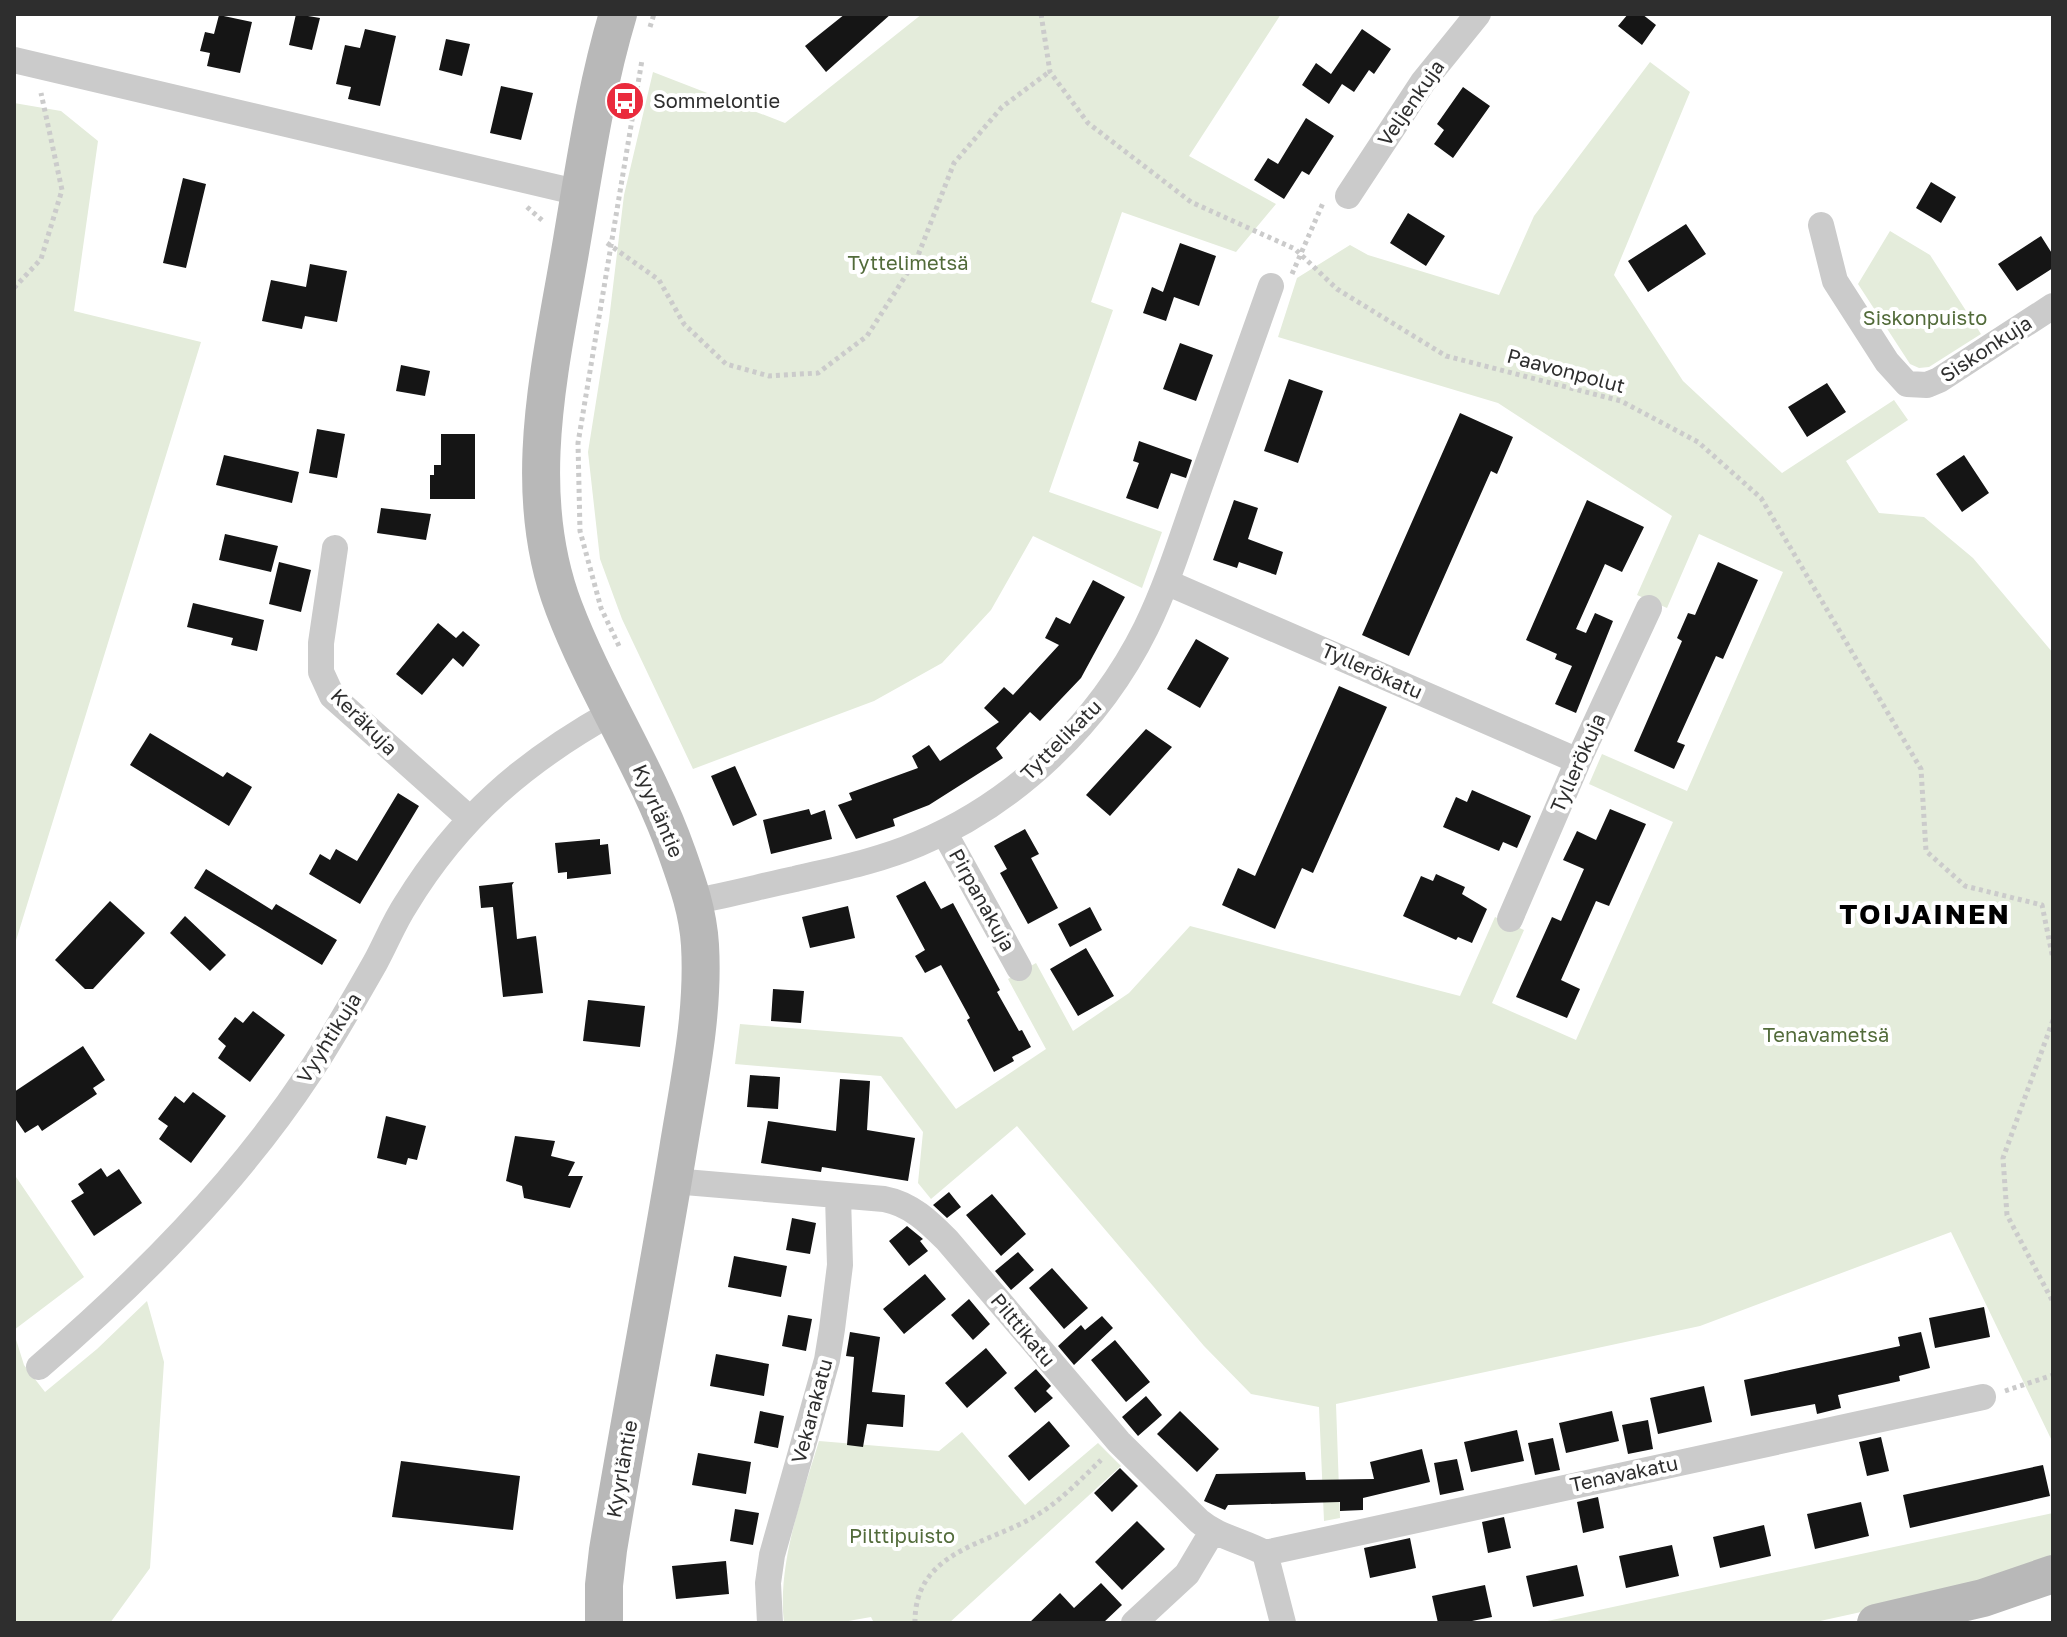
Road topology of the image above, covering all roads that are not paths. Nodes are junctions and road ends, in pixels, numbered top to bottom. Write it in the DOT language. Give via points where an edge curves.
graph roads {
  1 [pos="1478,14"];
  2 [pos="633,25"];
  3 [pos="14,60"];
  4 [pos="580,193"];
  5 [pos="1348,196"];
  6 [pos="1821,225"];
  7 [pos="1271,286"];
  8 [pos="2053,306"];
  9 [pos="335,548"];
  10 [pos="1166,582"];
  11 [pos="1649,608"];
  12 [pos="613,712"];
  13 [pos="1578,761"];
  14 [pos="470,819"];
  15 [pos="944,832"];
  16 [pos="695,901"];
  17 [pos="1510,919"];
  18 [pos="1019,968"];
  19 [pos="673,1181"];
  20 [pos="838,1197"];
  21 [pos="39,1367"];
  22 [pos="1983,1397"];
  23 [pos="1212,1532"];
  24 [pos="1265,1553"];
  25 [pos="2053,1574"];
  26 [pos="604,1623"];
  27 [pos="770,1623"];
  28 [pos="1134,1623"];
  29 [pos="1283,1623"];
  30 [pos="1876,1623"];
  1 -- 5 [label="street, Veljenkuja" via="1423,82"];
  2 -- 4 [label="street, Kyyrläntie" via="597,97"];
  3 -- 4 [label="street"];
  4 -- 12 [label="street, Kyyrläntie" via="542,427 541,509 563,606"];
  6 -- 8 [label="street, Siskonkuja" via="1835,281 1907,384 1939,380"];
  7 -- 10 [label="street, Tyttelikatu"];
  9 -- 14 [label="street, Keräkuja" via="321,643 321,672 332,696"];
  10 -- 13 [label="street, Tyllerökatu"];
  10 -- 15 [label="street, Tyttelikatu" via="1127,663 1080,726 1006,795"];
  11 -- 13 [label="street, Tyllerökuja"];
  12 -- 14 [label="street, Vyyhtikuja" via="532,761"];
  12 -- 16 [label="street, Kyyrläntie" via="660,805"];
  13 -- 17 [label="street, Tyllerökuja"];
  14 -- 21 [label="street, Vyyhtikuja" via="406,904 309,1073 237,1170 96,1318"];
  15 -- 16 [label="street, Tyttelikatu" via="873,860"];
  15 -- 18 [label="street, Pirpanakuja"];
  16 -- 19 [label="street, Kyyrläntie" via="700,944 697,1027"];
  19 -- 20 [label="street, Pilttikatu"];
  19 -- 26 [label="street, Kyyrläntie" via="608,1550"];
  20 -- 23 [label="street, Pilttikatu" via="895,1201 927,1220 1119,1442"];
  20 -- 27 [label="street, Vekarakatu" via="840,1265 834,1319 772,1555"];
  22 -- 24 [label="street, Tenavakatu"];
  23 -- 24 [label="street, Pilttikatu"];
  23 -- 28 [label="street" via="1187,1574"];
  24 -- 29 [label="street"];
  25 -- 30 [label="street" via="1983,1598"];
}
